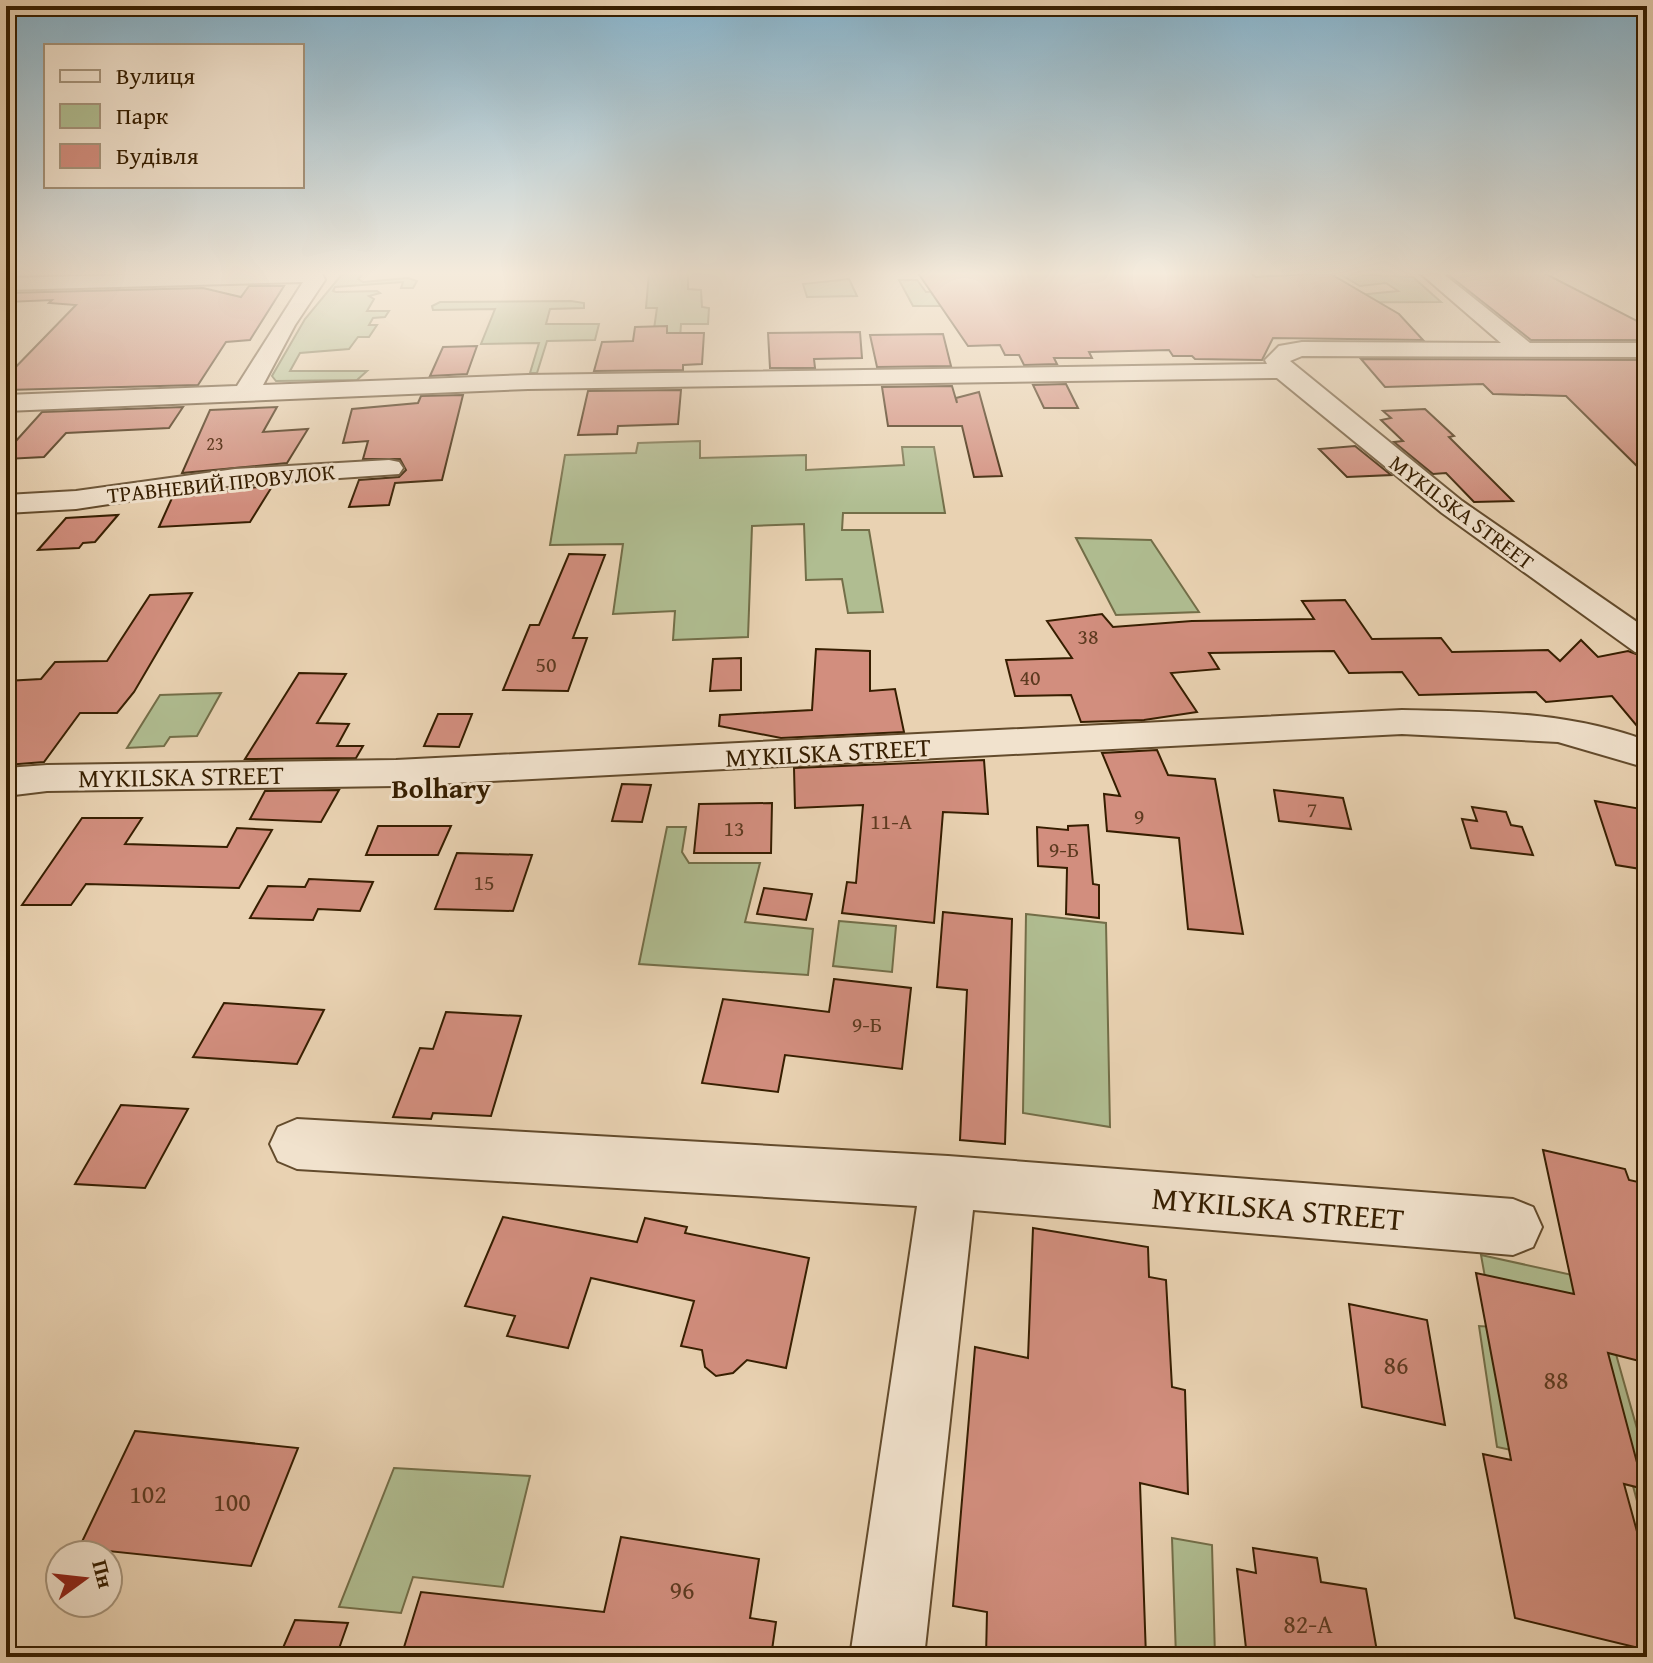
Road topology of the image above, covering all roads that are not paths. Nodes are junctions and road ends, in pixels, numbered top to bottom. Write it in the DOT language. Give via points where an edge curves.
graph roads {
  1 [pos="270,351"];
  2 [pos="1295,351"];
  3 [pos="1283,371"];
  4 [pos="246,393"];
  5 [pos="6,403"];
  6 [pos="389,468"];
  7 [pos="6,504"];
  8 [pos="1647,645"];
  9 [pos="1647,755"];
  10 [pos="6,782"];
  11 [pos="297,1144"];
  12 [pos="948,1182"];
  13 [pos="1513,1227"];
  14 [pos="887,1657"];
  1 -- 4 [label="street"];
  2 -- 3 [label="street" via="1279,354"];
  3 -- 4 [label="street" via="528,382"];
  3 -- 8 [label="street, MYKILSKA STREET" via="1452,507"];
  4 -- 5 [label="street"];
  6 -- 7 [label="street, ТРАВНЕВИЙ ПРОВУЛОК" via="220,479 76,500"];
  9 -- 10 [label="street, MYKILSKA STREET" via="1573,733 1402,722 409,773"];
  11 -- 12 [label="street, MYKILSKA STREET"];
  12 -- 13 [label="street, MYKILSKA STREET"];
  12 -- 14 [label="street"];
}
